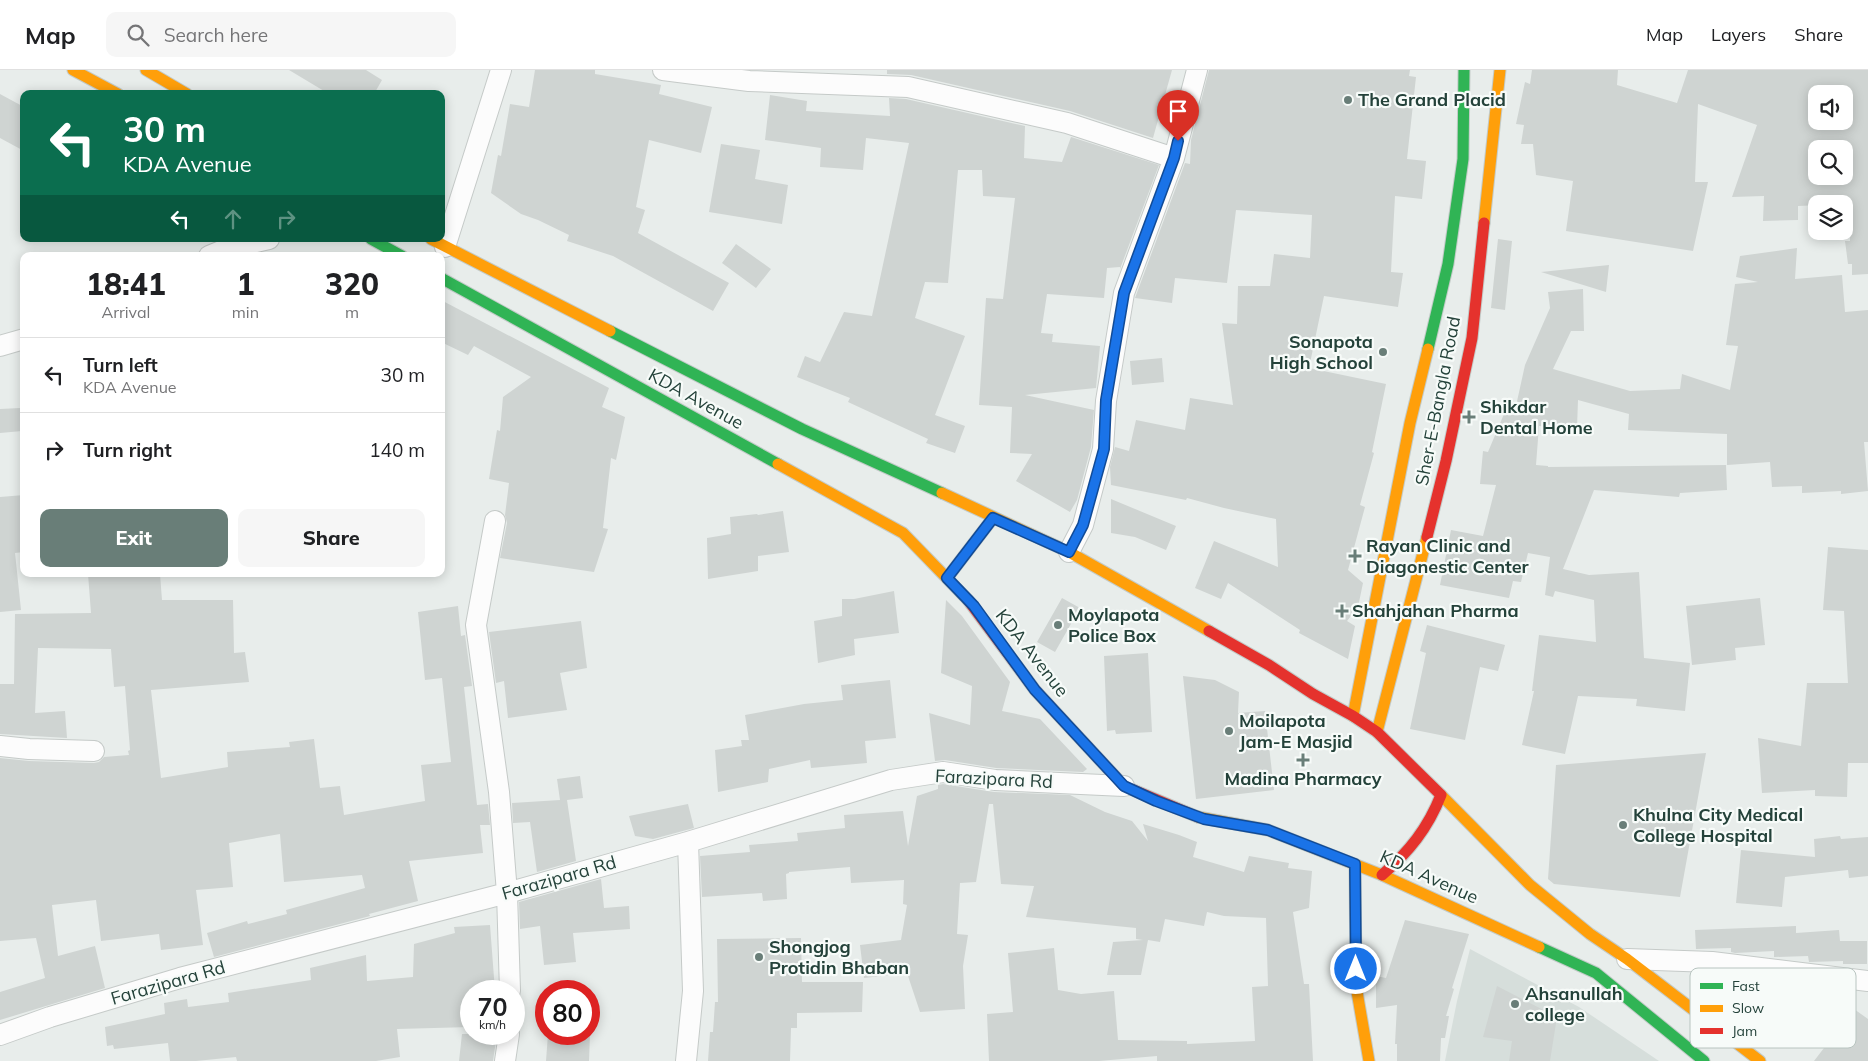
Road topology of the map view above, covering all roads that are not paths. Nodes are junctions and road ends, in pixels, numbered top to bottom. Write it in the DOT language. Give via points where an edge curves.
graph roads {
  1 [pos="74,70"];
  2 [pos="146,70"];
  3 [pos="500,70"];
  4 [pos="663,70"];
  5 [pos="1197,70"];
  6 [pos="1464,70"];
  7 [pos="1500,70"];
  8 [pos="839,77"];
  9 [pos="111,90"];
  10 [pos="180,90"];
  11 [pos="1174,158"];
  12 [pos="445,223"];
  13 [pos="256,242"];
  14 [pos="376,242"];
  15 [pos="438,243"];
  16 [pos="219,252"];
  17 [pos="395,252"];
  18 [pos="445,280"];
  19 [pos="20,340"];
  20 [pos="0,346"];
  21 [pos="993,518"];
  22 [pos="495,521"];
  23 [pos="1069,552"];
  24 [pos="947,578"];
  25 [pos="1353,716"];
  26 [pos="1377,732"];
  27 [pos="0,746"];
  28 [pos="94,751"];
  29 [pos="1124,786"];
  30 [pos="1441,795"];
  31 [pos="688,842"];
  32 [pos="1355,864"];
  33 [pos="1382,874"];
  34 [pos="507,893"];
  35 [pos="1627,959"];
  36 [pos="1761,968"];
  37 [pos="510,980"];
  38 [pos="1690,1007"];
  39 [pos="0,1036"];
  40 [pos="507,1045"];
  41 [pos="1743,1048"];
  42 [pos="505,1061"];
  43 [pos="686,1061"];
  44 [pos="1369,1061"];
  45 [pos="1704,1061"];
  46 [pos="1760,1061"];
  1 -- 9 [label="main road"];
  2 -- 10 [label="main road"];
  3 -- 12 [label="street"];
  4 -- 8 [label="street" via="749,80"];
  5 -- 11 [label="street"];
  6 -- 25 [label="main road, Sher-E-Bangla Road" via="1463,159 1448,264 1410,423"];
  7 -- 26 [label="main road, Sher-E-Bangla Road" via="1472,338 1446,461"];
  8 -- 11 [label="street" via="908,87 1066,123"];
  11 -- 23 [label="street" via="1124,293 1106,400 1104,449 1083,525"];
  13 -- 16 [label="street"];
  14 -- 17 [label="main road"];
  15 -- 21 [label="main road, KDA Avenue" via="802,429"];
  18 -- 24 [label="main road, KDA Avenue" via="902,532"];
  19 -- 20 [label="street"];
  21 -- 23 [label="main road, KDA Avenue"];
  21 -- 24 [label="main road"];
  22 -- 34 [label="street" via="476,625 499,792"];
  23 -- 25 [label="main road, KDA Avenue"];
  24 -- 29 [label="main road, KDA Avenue" via="974,606 1035,690"];
  25 -- 26 [label="main road, KDA Avenue"];
  26 -- 30 [label="main road, KDA Avenue"];
  27 -- 28 [label="street"];
  29 -- 31 [label="street, Farazipara Rd" via="995,780 943,772 892,780"];
  29 -- 32 [label="main road, KDA Avenue" via="1204,819 1268,830"];
  30 -- 33 [label="main road" via="1424,833 1412,849"];
  30 -- 35 [label="main road" via="1530,885 1590,934"];
  31 -- 34 [label="street, Farazipara Rd"];
  31 -- 43 [label="street" via="693,991"];
  32 -- 33 [label="main road, KDA Avenue"];
  32 -- 44 [label="main road" via="1356,986"];
  33 -- 45 [label="main road, KDA Avenue" via="1596,973"];
  34 -- 37 [label="street"];
  34 -- 39 [label="street, Farazipara Rd" via="180,978 50,1017"];
  35 -- 36 [label="street" via="1712,962"];
  35 -- 38 [label="main road"];
  40 -- 42 [label="street"];
  41 -- 46 [label="main road"];
}
